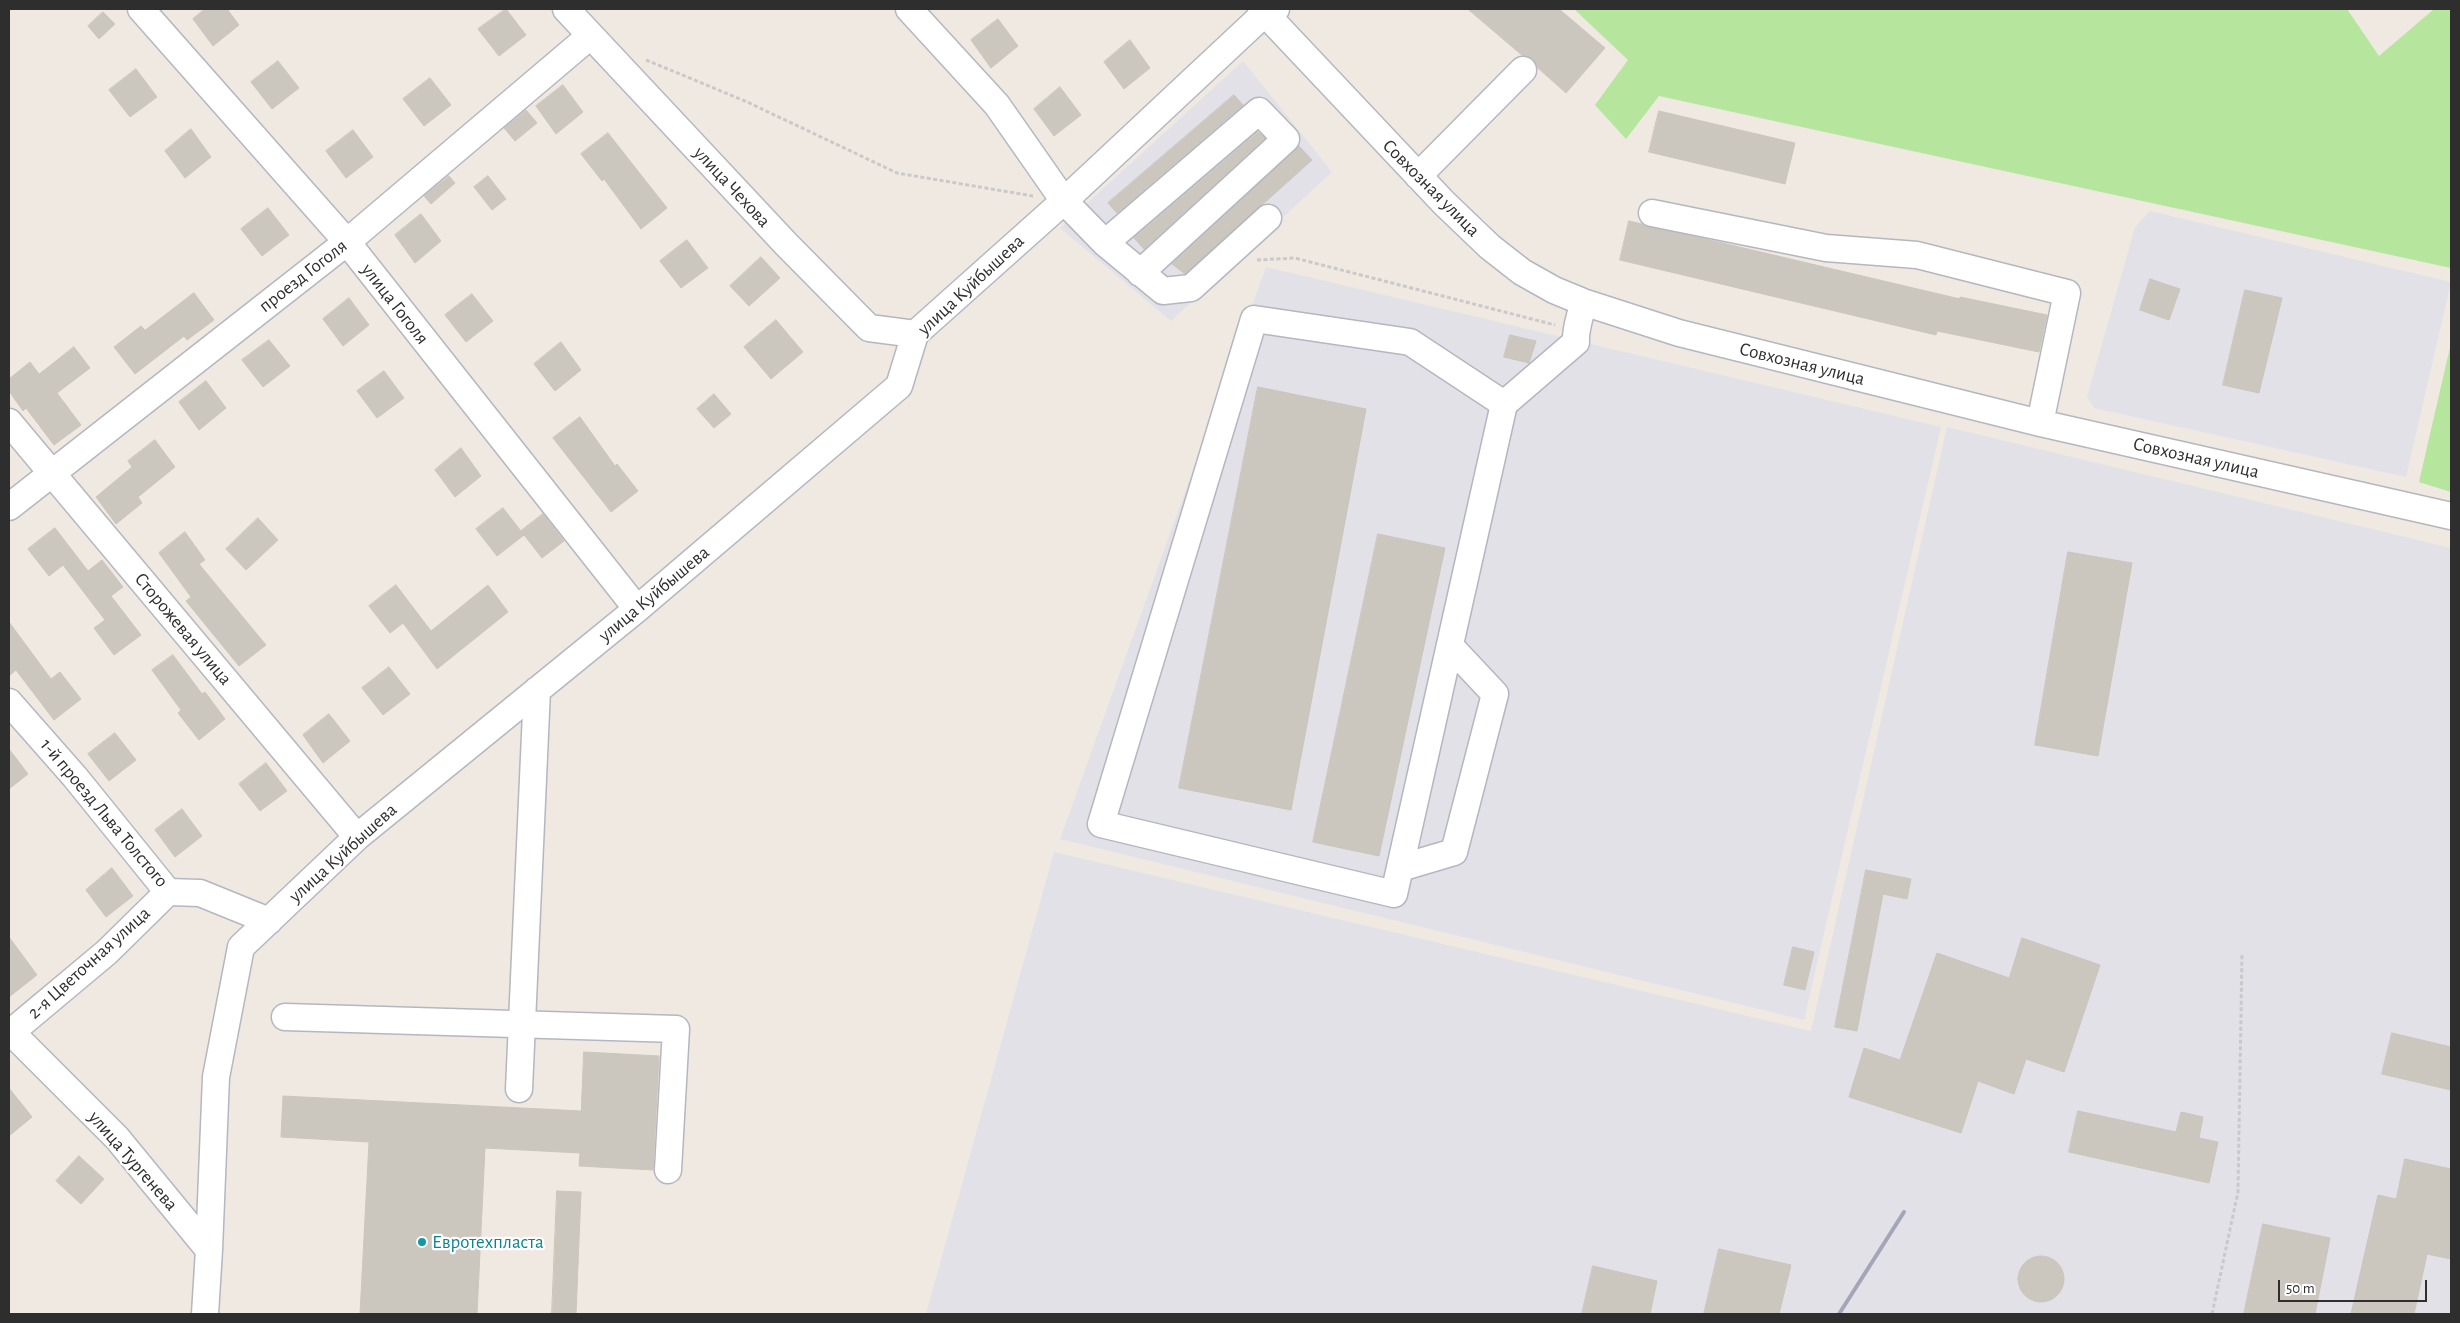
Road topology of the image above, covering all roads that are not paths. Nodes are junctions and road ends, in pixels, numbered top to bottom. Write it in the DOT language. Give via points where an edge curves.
graph roads {
  1 [pos="141,9"];
  2 [pos="566,9"];
  3 [pos="909,9"];
  4 [pos="1267,10"];
  5 [pos="590,36"];
  6 [pos="1523,70"];
  7 [pos="1418,176"];
  8 [pos="1064,200"];
  9 [pos="1652,213"];
  10 [pos="1268,218"];
  11 [pos="347,242"];
  12 [pos="1105,243"];
  13 [pos="1140,272"];
  14 [pos="1583,302"];
  15 [pos="915,334"];
  16 [pos="1504,404"];
  17 [pos="9,422"];
  18 [pos="2040,423"];
  19 [pos="53,473"];
  20 [pos="9,507"];
  21 [pos="2451,516"];
  22 [pos="637,609"];
  23 [pos="1450,646"];
  24 [pos="537,690"];
  25 [pos="9,702"];
  26 [pos="357,837"];
  27 [pos="1400,868"];
  28 [pos="168,892"];
  29 [pos="269,921"];
  30 [pos="285,1017"];
  31 [pos="523,1025"];
  32 [pos="9,1032"];
  33 [pos="519,1089"];
  34 [pos="668,1170"];
  35 [pos="208,1250"];
  36 [pos="205,1314"];
  1 -- 11 [label="street, улица Гоголя"];
  2 -- 5 [label="street, улица Чехова"];
  3 -- 8 [label="street" via="997,106"];
  4 -- 7 [label="street, Совхозная улица"];
  4 -- 8 [label="street, улица Куйбышева"];
  5 -- 11 [label="street, проезд Гоголя"];
  5 -- 15 [label="street, улица Чехова" via="869,328"];
  6 -- 7 [label="street"];
  7 -- 14 [label="street, Совхозная улица" via="1490,247 1522,272"];
  8 -- 12 [label="street"];
  8 -- 15 [label="street, улица Куйбышева"];
  9 -- 18 [label="street" via="1826,248 1917,255 2067,293"];
  10 -- 13 [label="street" via="1191,288 1163,292"];
  11 -- 19 [label="street, проезд Гоголя"];
  11 -- 22 [label="street, улица Гоголя"];
  12 -- 13 [label="street"];
  12 -- 13 [label="street" via="1259,111 1286,139"];
  14 -- 16 [label="street" via="1575,330 1576,342"];
  14 -- 18 [label="street, Совхозная улица" via="1679,333"];
  15 -- 22 [label="street, улица Куйбышева" via="899,386"];
  16 -- 23 [label="street"];
  16 -- 27 [label="street" via="1410,342 1254,319 1101,824 1394,894"];
  17 -- 19 [label="street, Сторожевая улица"];
  18 -- 21 [label="street, Совхозная улица"];
  19 -- 20 [label="street, проезд Гоголя"];
  19 -- 26 [label="street, Сторожевая улица"];
  22 -- 24 [label="street, улица Куйбышева"];
  23 -- 27 [label="street"];
  23 -- 27 [label="street" via="1496,694 1454,852"];
  24 -- 26 [label="street, улица Куйбышева"];
  24 -- 31 [label="street"];
  25 -- 28 [label="street, 1-й проезд Льва Толстого"];
  26 -- 29 [label="street, улица Куйбышева"];
  28 -- 29 [label="street, 1-й проезд Льва Толстого" via="200,893"];
  28 -- 32 [label="street, 2-я Цветочная улица" via="107,952"];
  29 -- 35 [label="street, улица Куйбышева" via="241,947 216,1077"];
  30 -- 31 [label="street"];
  31 -- 33 [label="street"];
  31 -- 34 [label="street" via="676,1029"];
  32 -- 35 [label="street, улица Тургенева" via="117,1138"];
  35 -- 36 [label="street"];
}
